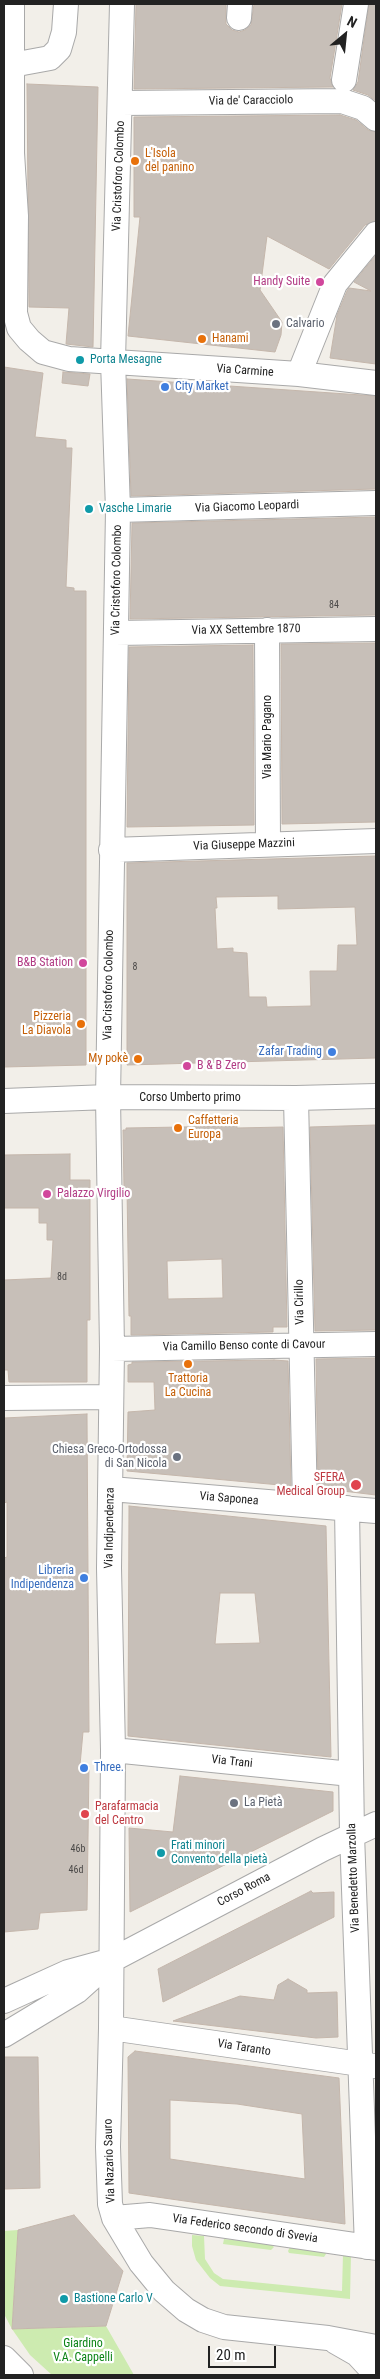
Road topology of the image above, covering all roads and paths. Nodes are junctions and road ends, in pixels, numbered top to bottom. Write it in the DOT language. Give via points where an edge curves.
graph roads {
  1 [pos="12,4"];
  2 [pos="66,4"];
  3 [pos="122,4"];
  4 [pos="356,4"];
  5 [pos="8,64"];
  6 [pos="344,80"];
  7 [pos="121,104"];
  8 [pos="376,119"];
  9 [pos="16,216"];
  10 [pos="376,234"];
  11 [pos="4,249"];
  12 [pos="113,361"];
  13 [pos="299,374"];
  14 [pos="376,383"];
  15 [pos="376,503"];
  16 [pos="118,510"];
  17 [pos="376,629"];
  18 [pos="267,630"];
  19 [pos="116,632"];
  20 [pos="376,841"];
  21 [pos="268,844"];
  22 [pos="111,850"];
  23 [pos="376,1096"];
  24 [pos="108,1097"];
  25 [pos="296,1098"];
  26 [pos="4,1101"];
  27 [pos="376,1344"];
  28 [pos="302,1345"];
  29 [pos="112,1349"];
  30 [pos="111,1397"];
  31 [pos="4,1398"];
  32 [pos="111,1488"];
  33 [pos="305,1505"];
  34 [pos="347,1508"];
  35 [pos="376,1512"];
  36 [pos="113,1750"];
  37 [pos="351,1774"];
  38 [pos="376,1824"];
  39 [pos="352,1834"];
  40 [pos="112,1960"];
  41 [pos="73,1982"];
  42 [pos="4,2001"];
  43 [pos="111,2028"];
  44 [pos="4,2035"];
  45 [pos="368,2066"];
  46 [pos="114,2218"];
  47 [pos="372,2247"];
  48 [pos="328,2338"];
  49 [pos="376,2347"];
  50 [pos="4,2358"];
  51 [pos="21,2375"];
  52 [pos="373,2375"];
  1 -- 5 [label="street"];
  2 -- 5 [label="street" via="59,49 50,58"];
  3 -- 7 [label="street, Via Cristoforo Colombo"];
  4 -- 6 [label="street"];
  5 -- 9 [label="street"];
  7 -- 8 [label="street, Via de' Caracciolo" via="342,101 363,108"];
  7 -- 12 [label="street, Via Cristoforo Colombo"];
  9 -- 11 [label="street"];
  9 -- 12 [label="street, Via Carmine" via="15,313 19,328 43,352 69,359"];
  10 -- 13 [label="street" via="335,284"];
  12 -- 13 [label="street, Via Carmine"];
  12 -- 16 [label="street, Via Cristoforo Colombo"];
  13 -- 14 [label="street, Via Carmine"];
  15 -- 16 [label="street, Via Giacomo Leopardi"];
  16 -- 19 [label="street, Via Cristoforo Colombo"];
  17 -- 18 [label="street, Via XX Settembre 1870"];
  18 -- 19 [label="street, Via XX Settembre 1870"];
  18 -- 21 [label="street, Via Mario Pagano"];
  19 -- 22 [label="street, Via Cristoforo Colombo"];
  20 -- 21 [label="street, Via Giuseppe Mazzini"];
  21 -- 22 [label="street, Via Giuseppe Mazzini"];
  22 -- 24 [label="street, Via Cristoforo Colombo"];
  23 -- 25 [label="street, Corso Umberto primo"];
  24 -- 25 [label="street, Corso Umberto primo"];
  24 -- 26 [label="street, Corso Umberto primo"];
  24 -- 29 [label="street, Via Indipendenza"];
  25 -- 28 [label="street, Via Cirillo"];
  27 -- 28 [label="street, Via Camillo Benso conte di Cavour"];
  28 -- 29 [label="street, Via Camillo Benso conte di Cavour"];
  28 -- 33 [label="street, Via Cirillo"];
  29 -- 30 [label="street, Via Indipendenza"];
  30 -- 31 [label="street"];
  30 -- 32 [label="street, Via Indipendenza"];
  32 -- 33 [label="street, Via Saponea"];
  32 -- 36 [label="street, Via Indipendenza" via="109,1568"];
  33 -- 34 [label="street, Via Saponea"];
  34 -- 35 [label="street, Via Saponea"];
  34 -- 37 [label="street, Via Benedetto Marzolla"];
  36 -- 37 [label="street, Via Trani"];
  36 -- 40 [label="street, Via Indipendenza"];
  37 -- 39 [label="street, Via Benedetto Marzolla"];
  38 -- 39 [label="street, Corso Roma"];
  39 -- 40 [label="street, Corso Roma"];
  39 -- 45 [label="street, Via Benedetto Marzolla"];
  40 -- 41 [label="street, Corso Roma"];
  40 -- 43 [label="street, Via Nazario Sauro"];
  41 -- 42 [label="street"];
  41 -- 44 [label="street"];
  43 -- 45 [label="street, Via Taranto"];
  43 -- 46 [label="street, Via Nazario Sauro" via="108,2147 110,2204"];
  45 -- 47 [label="street, Via Benedetto Marzolla"];
  46 -- 47 [label="street, Via Federico secondo di Svevia" via="150,2215"];
  46 -- 48 [label="street, Via Nazario Sauro" via="141,2263 164,2291 203,2320 224,2327"];
  48 -- 49 [label="street, Via Nazario Sauro"];
  48 -- 52 [label="street, Via Nazario Sauro" via="357,2354"];
  50 -- 51 [label="street"];
}
